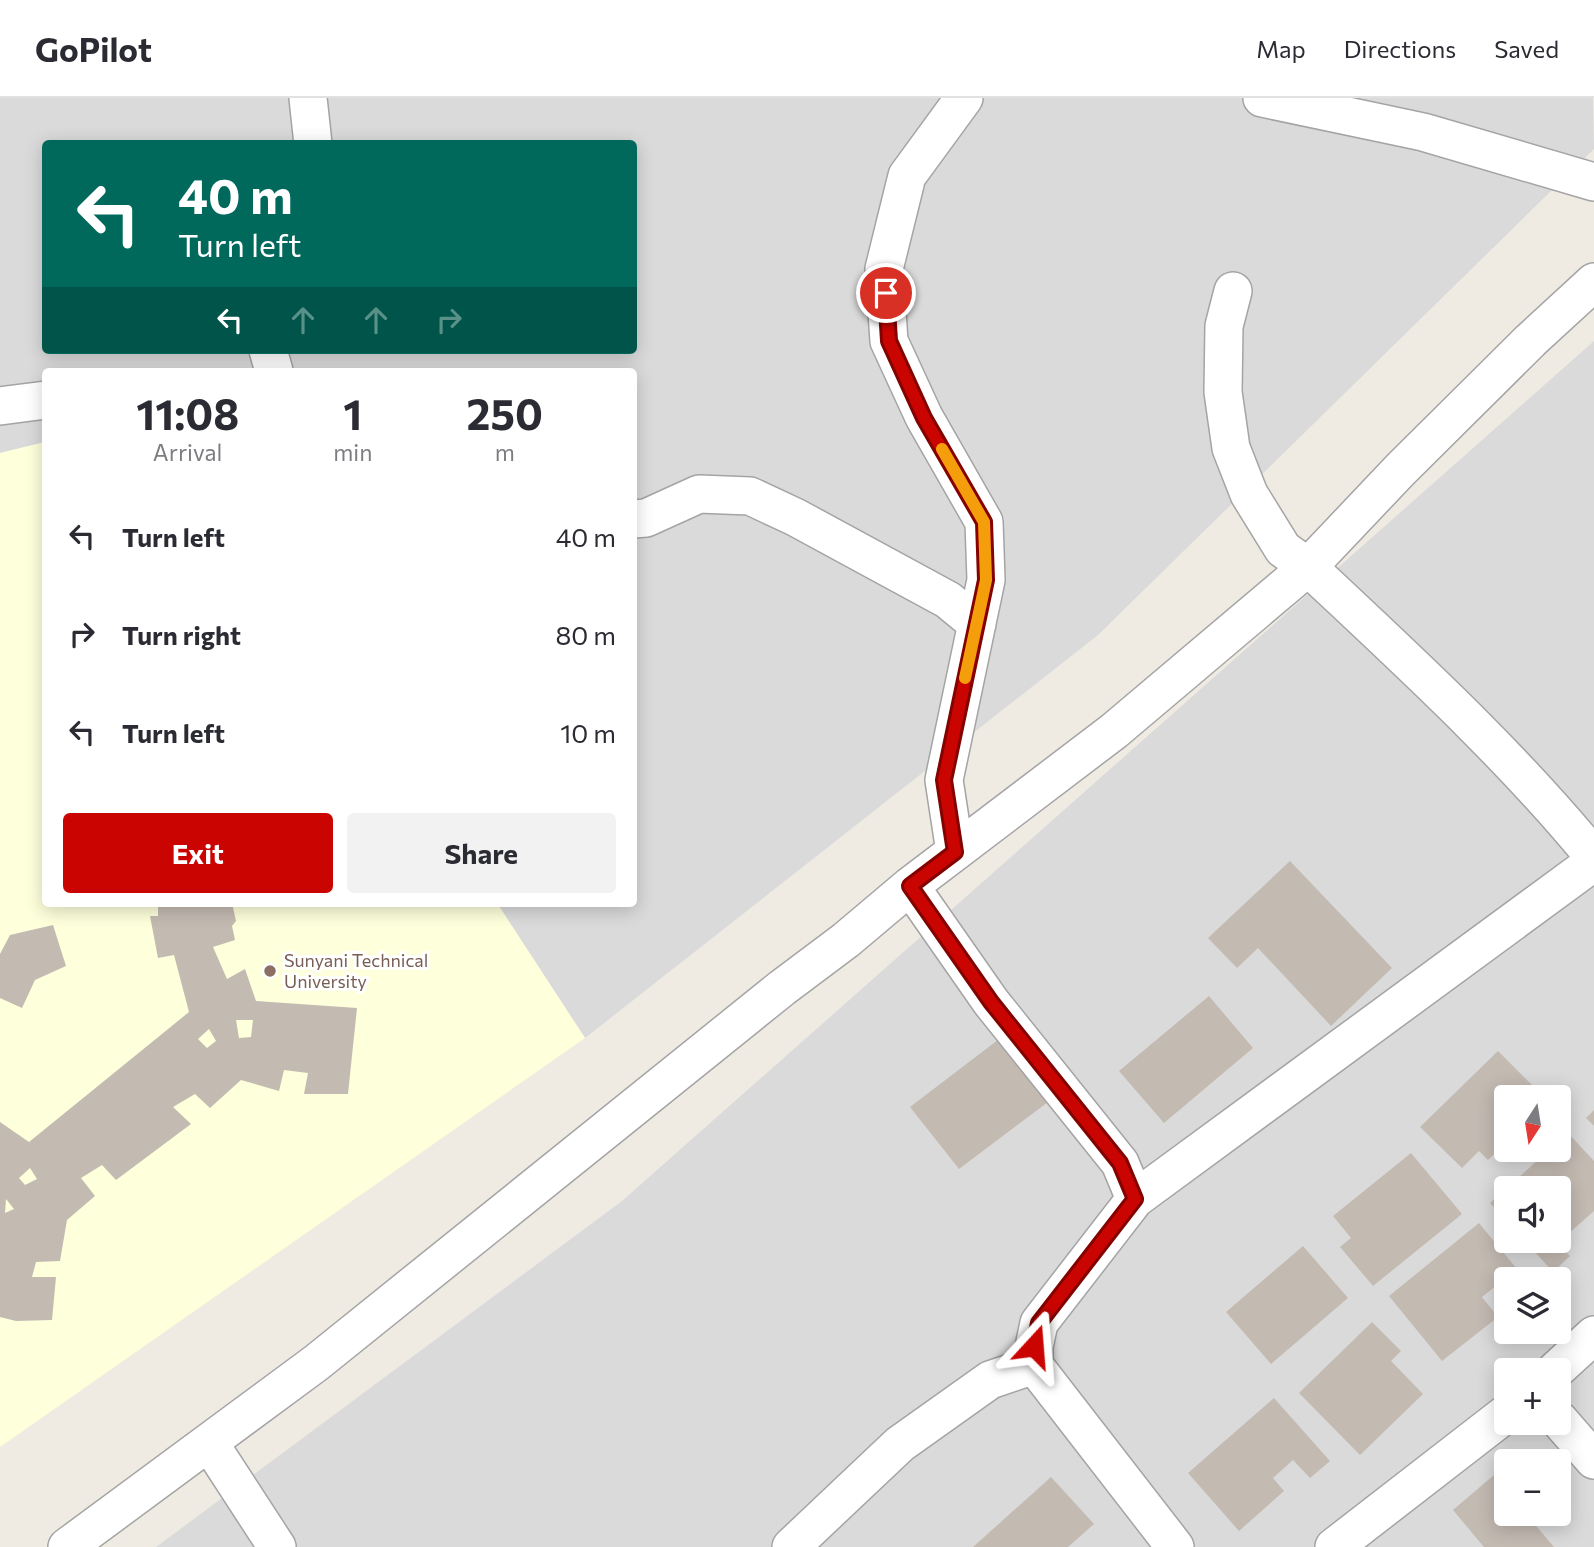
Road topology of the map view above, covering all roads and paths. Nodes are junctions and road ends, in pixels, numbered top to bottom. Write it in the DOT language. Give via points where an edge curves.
graph roads {
  1 [pos="308,98"];
  2 [pos="964,98"];
  3 [pos="1262,98"];
  4 [pos="313,140"];
  5 [pos="1594,182"];
  6 [pos="1594,282"];
  7 [pos="1233,291"];
  8 [pos="42,401"];
  9 [pos="0,406"];
  10 [pos="637,518"];
  11 [pos="1308,567"];
  12 [pos="977,624"];
  13 [pos="1582,818"];
  14 [pos="955,852"];
  15 [pos="1594,860"];
  16 [pos="910,886"];
  17 [pos="1135,1199"];
  18 [pos="1594,1335"];
  19 [pos="1569,1358"];
  20 [pos="1034,1365"];
  21 [pos="1494,1422"];
  22 [pos="1571,1434"];
  23 [pos="210,1444"];
  24 [pos="1594,1460"];
  25 [pos="67,1547"];
  26 [pos="277,1547"];
  27 [pos="791,1547"];
  28 [pos="1175,1547"];
  29 [pos="1334,1547"];
  1 -- 4 [label="street"];
  2 -- 12 [label="street" via="907,176 884,269 889,341 924,418 984,522 986,580"];
  3 -- 5 [label="street" via="1423,132"];
  6 -- 11 [label="street"];
  7 -- 11 [label="street" via="1224,326 1223,392 1231,448 1248,494 1283,549"];
  8 -- 9 [label="street"];
  10 -- 12 [label="street" via="699,494 750,496 948,600"];
  11 -- 13 [label="street"];
  11 -- 14 [label="street" via="1114,732"];
  12 -- 14 [label="street" via="944,780"];
  13 -- 15 [label="street"];
  14 -- 16 [label="street"];
  15 -- 17 [label="street"];
  16 -- 17 [label="street" via="991,1002 1120,1163"];
  16 -- 23 [label="street"];
  17 -- 20 [label="street" via="1039,1323"];
  18 -- 19 [label="street"];
  20 -- 27 [label="street" via="990,1380 900,1444"];
  20 -- 28 [label="street"];
  21 -- 29 [label="street"];
  22 -- 24 [label="street"];
  23 -- 25 [label="street"];
  23 -- 26 [label="street"];
}
